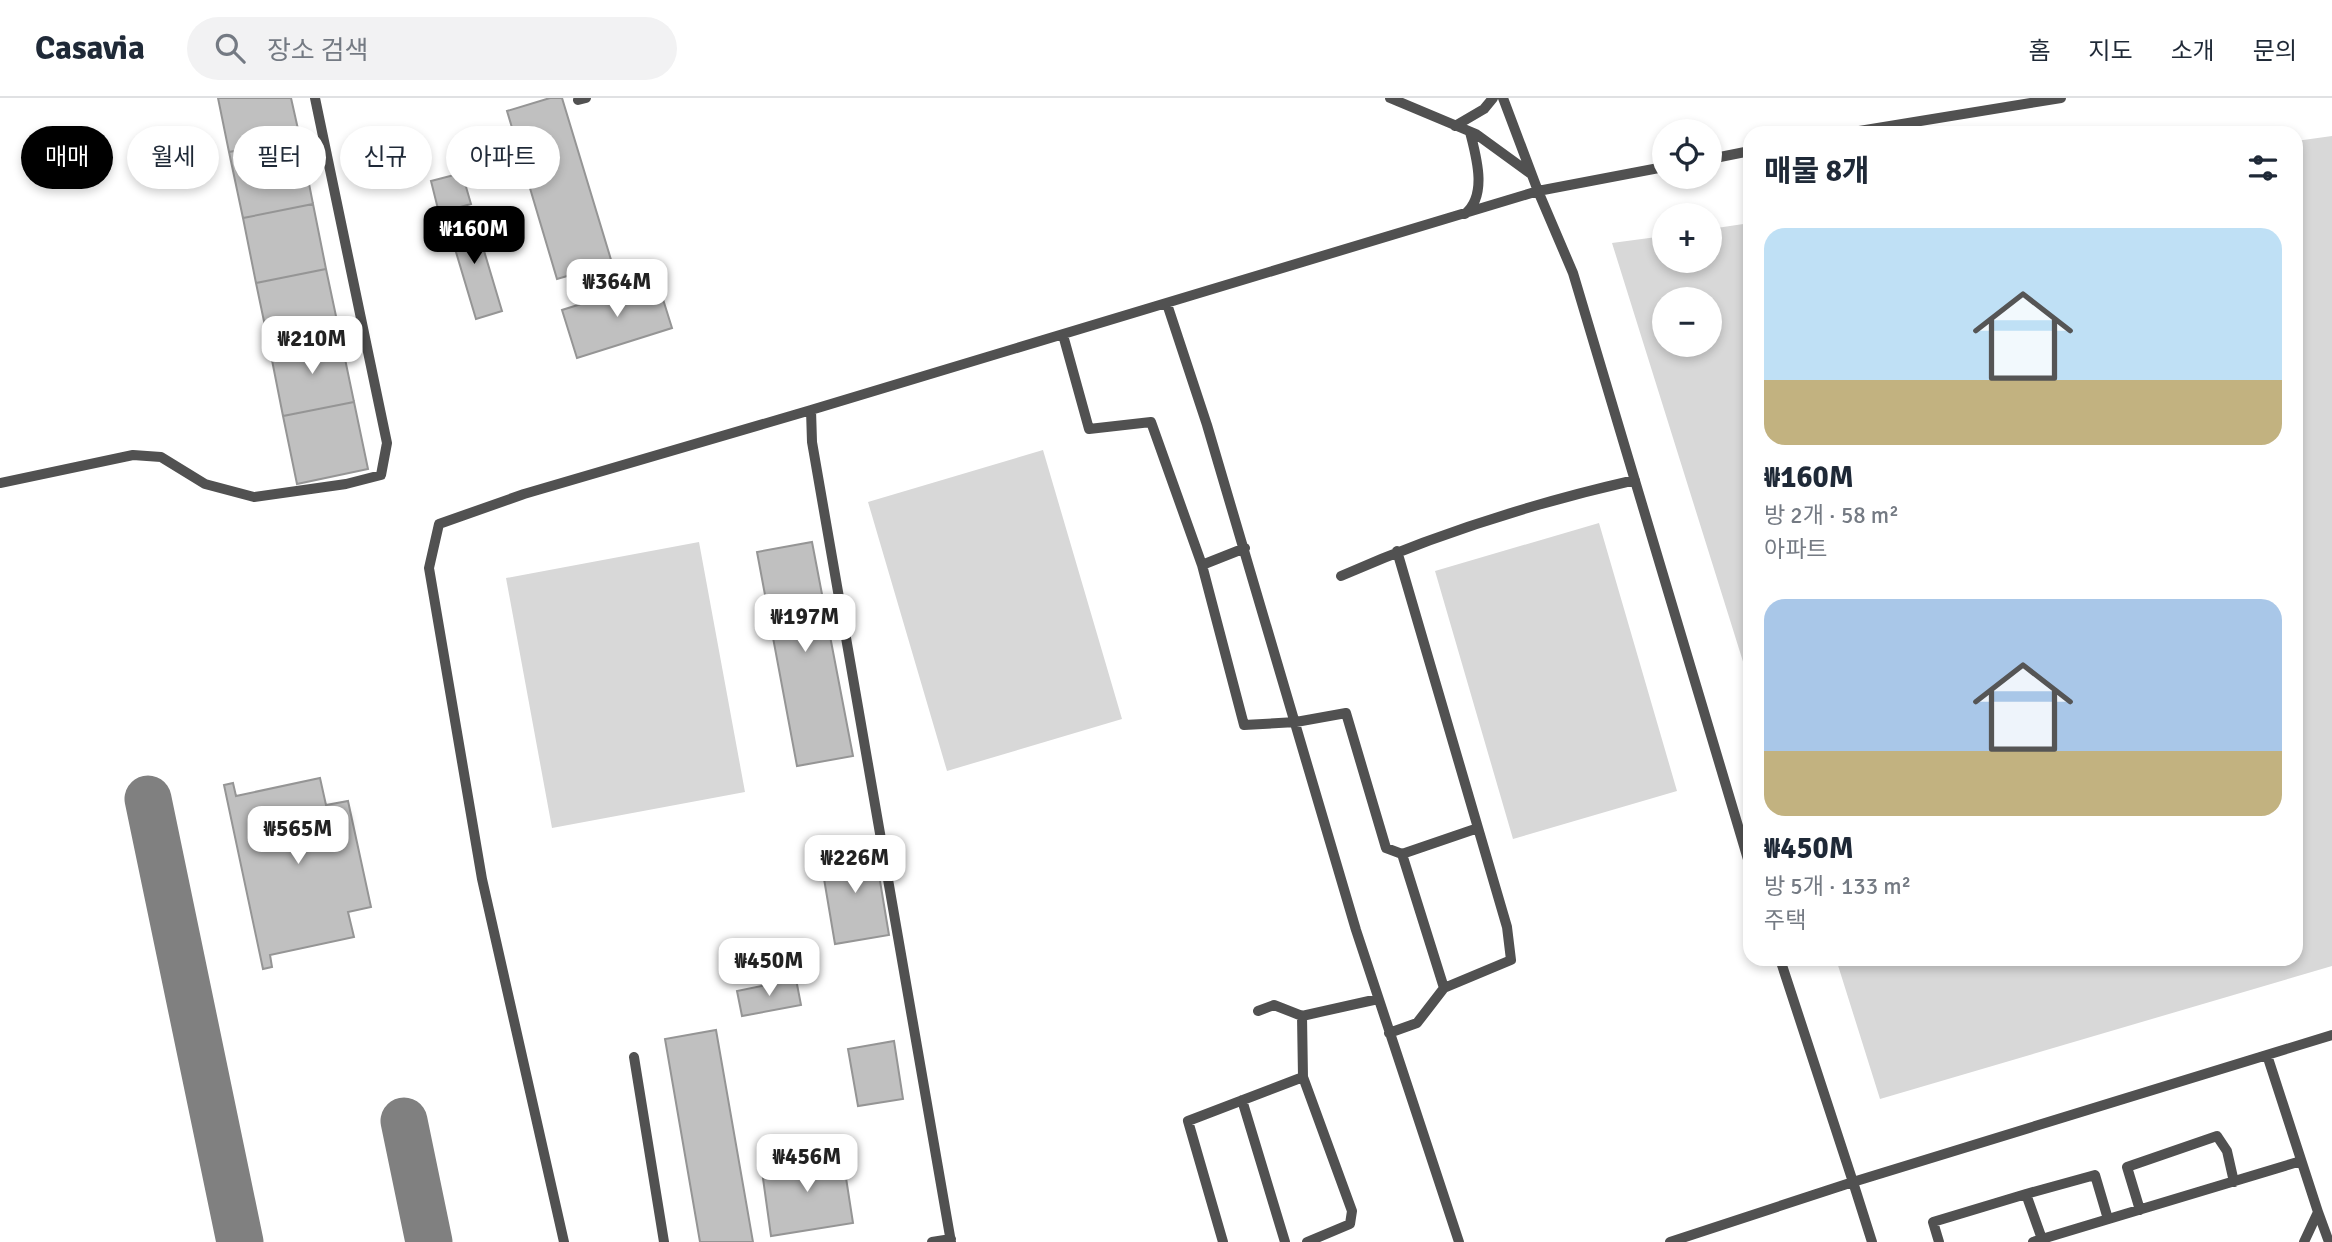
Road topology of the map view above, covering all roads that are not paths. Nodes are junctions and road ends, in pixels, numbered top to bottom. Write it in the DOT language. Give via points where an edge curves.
graph roads {
  1 [pos="315,98"];
  2 [pos="1390,98"];
  3 [pos="1493,98"];
  4 [pos="1503,98"];
  5 [pos="2061,98"];
  6 [pos="1455,126"];
  7 [pos="1890,126"];
  8 [pos="1470,132"];
  9 [pos="1743,152"];
  10 [pos="1722,157"];
  11 [pos="1652,169"];
  12 [pos="1532,174"];
  13 [pos="1538,191"];
  14 [pos="1465,214"];
  15 [pos="1167,304"];
  16 [pos="1063,335"];
  17 [pos="811,410"];
  18 [pos="1634,480"];
  19 [pos="0,483"];
  20 [pos="1245,548"];
  21 [pos="1397,551"];
  22 [pos="1202,565"];
  23 [pos="1341,576"];
  24 [pos="1296,722"];
  25 [pos="1478,828"];
  26 [pos="1743,843"];
  27 [pos="1402,853"];
  28 [pos="1782,966"];
  29 [pos="1444,988"];
  30 [pos="1378,999"];
  31 [pos="1258,1011"];
  32 [pos="1302,1016"];
  33 [pos="1389,1032"];
  34 [pos="2332,1035"];
  35 [pos="2267,1055"];
  36 [pos="634,1057"];
  37 [pos="1303,1077"];
  38 [pos="1242,1100"];
  39 [pos="2301,1161"];
  40 [pos="1853,1182"];
  41 [pos="2234,1182"];
  42 [pos="2026,1194"];
  43 [pos="2140,1210"];
  44 [pos="2318,1212"];
  45 [pos="2108,1219"];
  46 [pos="951,1240"];
  47 [pos="2039,1241"];
  48 [pos="564,1242"];
  49 [pos="664,1242"];
  50 [pos="932,1242"];
  51 [pos="1223,1242"];
  52 [pos="1285,1242"];
  53 [pos="1307,1242"];
  54 [pos="1459,1242"];
  55 [pos="1670,1242"];
  56 [pos="1872,1242"];
  57 [pos="1939,1242"];
  58 [pos="2305,1242"];
  59 [pos="2329,1242"];
  1 -- 19 [label="lane" via="387,443 381,475 254,497 205,484 161,457 132,455"];
  2 -- 6 [label="lane"];
  3 -- 6 [label="lane" via="1484,109"];
  4 -- 12 [label="lane"];
  5 -- 7 [label="lane"];
  6 -- 8 [label="lane"];
  8 -- 12 [label="lane"];
  8 -- 14 [label="lane" via="1480,171 1472,208"];
  9 -- 10 [label="lane"];
  11 -- 13 [label="lane"];
  12 -- 13 [label="lane"];
  13 -- 14 [label="lane"];
  13 -- 18 [label="lane" via="1573,273"];
  14 -- 15 [label="lane"];
  15 -- 16 [label="lane"];
  15 -- 20 [label="lane"];
  16 -- 17 [label="lane"];
  16 -- 22 [label="lane" via="1089,429 1151,422"];
  17 -- 46 [label="lane" via="812,442"];
  17 -- 48 [label="lane" via="524,494 439,524 429,568 482,879"];
  18 -- 21 [label="lane" via="1554,499"];
  18 -- 26 [label="lane"];
  20 -- 22 [label="lane"];
  20 -- 24 [label="lane"];
  21 -- 23 [label="lane"];
  21 -- 25 [label="lane"];
  22 -- 24 [label="lane" via="1244,724"];
  24 -- 27 [label="lane" via="1346,713 1386,848"];
  24 -- 30 [label="lane"];
  25 -- 27 [label="lane"];
  25 -- 29 [label="lane" via="1507,927 1511,960"];
  27 -- 29 [label="lane"];
  28 -- 40 [label="lane"];
  29 -- 33 [label="lane" via="1417,1023"];
  30 -- 32 [label="lane"];
  30 -- 33 [label="lane"];
  31 -- 32 [label="lane" via="1274,1005"];
  32 -- 37 [label="lane"];
  33 -- 54 [label="lane"];
  34 -- 35 [label="lane"];
  35 -- 39 [label="lane"];
  35 -- 40 [label="lane"];
  36 -- 49 [label="lane"];
  37 -- 38 [label="lane"];
  37 -- 53 [label="lane" via="1352,1211 1350,1224"];
  38 -- 51 [label="lane" via="1188,1121"];
  38 -- 52 [label="lane"];
  39 -- 41 [label="lane"];
  39 -- 44 [label="lane"];
  40 -- 55 [label="lane"];
  40 -- 56 [label="lane"];
  41 -- 43 [label="lane"];
  41 -- 43 [label="lane" via="2227,1151 2217,1136 2127,1167"];
  42 -- 45 [label="lane" via="2095,1175"];
  42 -- 47 [label="lane"];
  42 -- 57 [label="lane" via="1933,1222"];
  43 -- 45 [label="lane"];
  44 -- 58 [label="lane"];
  44 -- 59 [label="lane"];
  45 -- 47 [label="lane"];
  46 -- 50 [label="lane"];
}
